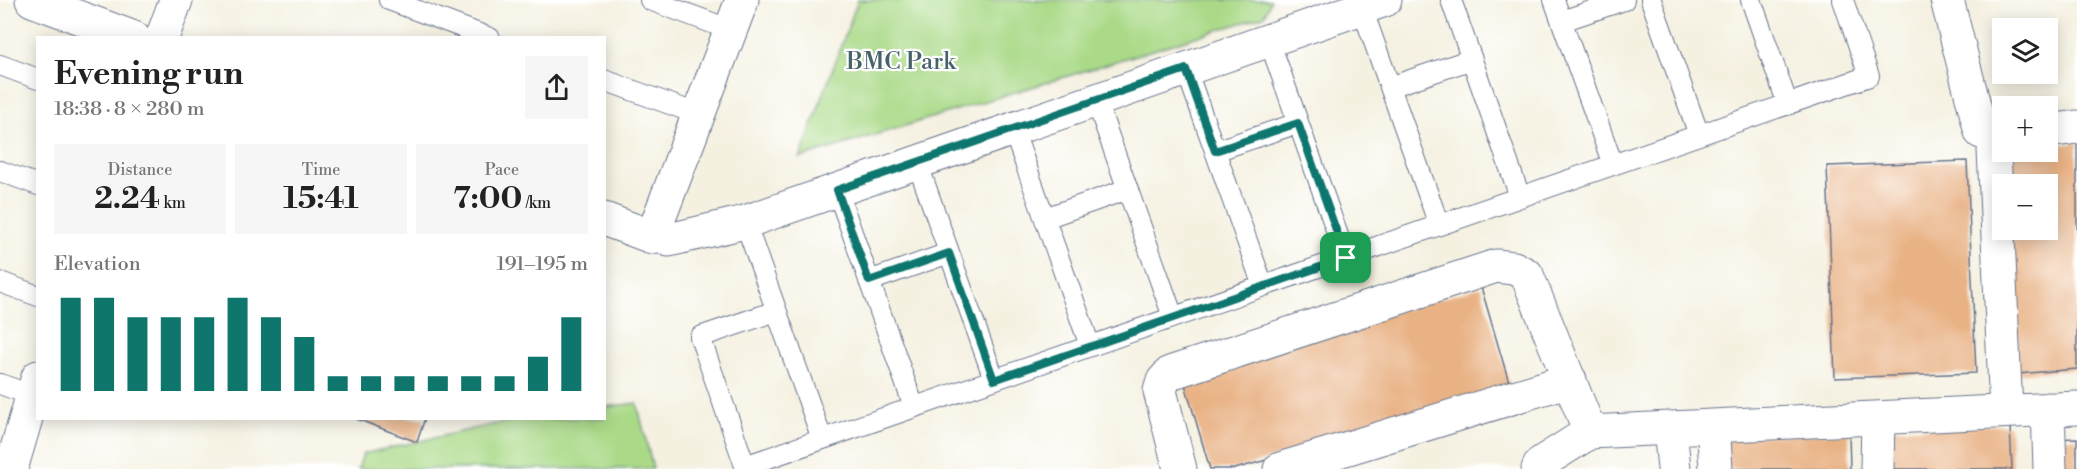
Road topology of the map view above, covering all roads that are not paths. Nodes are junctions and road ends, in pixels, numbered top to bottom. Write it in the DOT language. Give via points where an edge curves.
graph roads {
  1 [pos="32,0"];
  2 [pos="176,0"];
  3 [pos="389,0"];
  4 [pos="650,0"];
  5 [pos="742,0"];
  6 [pos="1451,0"];
  7 [pos="1554,0"];
  8 [pos="1624,0"];
  9 [pos="1652,0"];
  10 [pos="1751,0"];
  11 [pos="1843,0"];
  12 [pos="1947,0"];
  13 [pos="1374,4"];
  14 [pos="1562,21"];
  15 [pos="731,30"];
  16 [pos="129,36"];
  17 [pos="163,36"];
  18 [pos="485,36"];
  19 [pos="1269,40"];
  20 [pos="1472,59"];
  21 [pos="0,65"];
  22 [pos="1186,69"];
  23 [pos="36,78"];
  24 [pos="606,81"];
  25 [pos="1390,87"];
  26 [pos="1096,100"];
  27 [pos="1788,105"];
  28 [pos="700,115"];
  29 [pos="1298,123"];
  30 [pos="2077,127"];
  31 [pos="1013,129"];
  32 [pos="2058,129"];
  33 [pos="1699,135"];
  34 [pos="1992,135"];
  35 [pos="1215,151"];
  36 [pos="917,162"];
  37 [pos="1996,162"];
  38 [pos="1613,165"];
  39 [pos="0,171"];
  40 [pos="36,184"];
  41 [pos="1128,189"];
  42 [pos="837,190"];
  43 [pos="1520,197"];
  44 [pos="1045,218"];
  45 [pos="606,220"];
  46 [pos="745,222"];
  47 [pos="1439,225"];
  48 [pos="660,238"];
  49 [pos="949,253"];
  50 [pos="1346,258"];
  51 [pos="869,281"];
  52 [pos="0,282"];
  53 [pos="1263,286"];
  54 [pos="36,295"];
  55 [pos="776,311"];
  56 [pos="1173,317"];
  57 [pos="1090,346"];
  58 [pos="994,380"];
  59 [pos="1570,380"];
  60 [pos="0,384"];
  61 [pos="34,386"];
  62 [pos="914,407"];
  63 [pos="2040,409"];
  64 [pos="1870,418"];
  65 [pos="1713,426"];
  66 [pos="1670,428"];
  67 [pos="1590,432"];
  68 [pos="822,439"];
  69 [pos="11,469"];
  70 [pos="1180,469"];
  71 [pos="1280,469"];
  72 [pos="1538,469"];
  73 [pos="1674,469"];
  74 [pos="1716,469"];
  75 [pos="1863,469"];
  76 [pos="1877,469"];
  77 [pos="2031,469"];
  78 [pos="2050,469"];
  1 -- 16 [label="street"];
  2 -- 17 [label="street"];
  3 -- 18 [label="lane"];
  4 -- 15 [label="lane"];
  5 -- 15 [label="street"];
  6 -- 20 [label="lane"];
  7 -- 14 [label="lane"];
  8 -- 14 [label="lane"];
  9 -- 33 [label="lane"];
  10 -- 27 [label="lane"];
  11 -- 27 [label="lane" via="1869,76"];
  12 -- 34 [label="street"];
  13 -- 19 [label="street"];
  13 -- 25 [label="lane"];
  14 -- 38 [label="lane"];
  15 -- 28 [label="street"];
  19 -- 22 [label="street"];
  19 -- 29 [label="lane"];
  20 -- 25 [label="lane"];
  20 -- 43 [label="lane"];
  21 -- 23 [label="lane"];
  22 -- 26 [label="street"];
  22 -- 35 [label="lane"];
  24 -- 28 [label="lane"];
  25 -- 47 [label="lane"];
  26 -- 31 [label="street"];
  26 -- 41 [label="lane"];
  27 -- 33 [label="lane"];
  28 -- 48 [label="street"];
  29 -- 35 [label="lane"];
  29 -- 50 [label="lane"];
  30 -- 32 [label="street"];
  31 -- 36 [label="street"];
  31 -- 44 [label="lane"];
  33 -- 38 [label="lane"];
  35 -- 53 [label="lane"];
  36 -- 42 [label="street"];
  36 -- 49 [label="lane"];
  37 -- 63 [label="street"];
  38 -- 43 [label="lane"];
  39 -- 40 [label="lane"];
  41 -- 44 [label="lane"];
  41 -- 56 [label="lane"];
  42 -- 46 [label="street"];
  42 -- 51 [label="lane"];
  43 -- 47 [label="lane"];
  44 -- 57 [label="lane"];
  45 -- 48 [label="street"];
  46 -- 48 [label="street"];
  46 -- 55 [label="lane"];
  47 -- 50 [label="lane"];
  49 -- 51 [label="lane"];
  49 -- 58 [label="lane"];
  50 -- 53 [label="lane"];
  51 -- 62 [label="lane"];
  52 -- 54 [label="lane"];
  53 -- 56 [label="lane"];
  55 -- 68 [label="lane"];
  55 -- 68 [label="lane" via="700,337 745,466"];
  56 -- 57 [label="lane"];
  57 -- 58 [label="lane"];
  58 -- 62 [label="lane"];
  59 -- 67 [label="street"];
  59 -- 70 [label="street" via="1527,275 1514,268 1496,266 1170,374 1160,391"];
  59 -- 71 [label="street"];
  60 -- 61 [label="lane"];
  61 -- 69 [label="street"];
  62 -- 68 [label="lane"];
  63 -- 64 [label="street"];
  63 -- 77 [label="street"];
  63 -- 78 [label="street"];
  64 -- 65 [label="street"];
  64 -- 75 [label="street"];
  64 -- 76 [label="street"];
  65 -- 66 [label="street"];
  65 -- 74 [label="street"];
  66 -- 67 [label="street"];
  66 -- 73 [label="street"];
  67 -- 72 [label="street" via="1541,463"];
}
